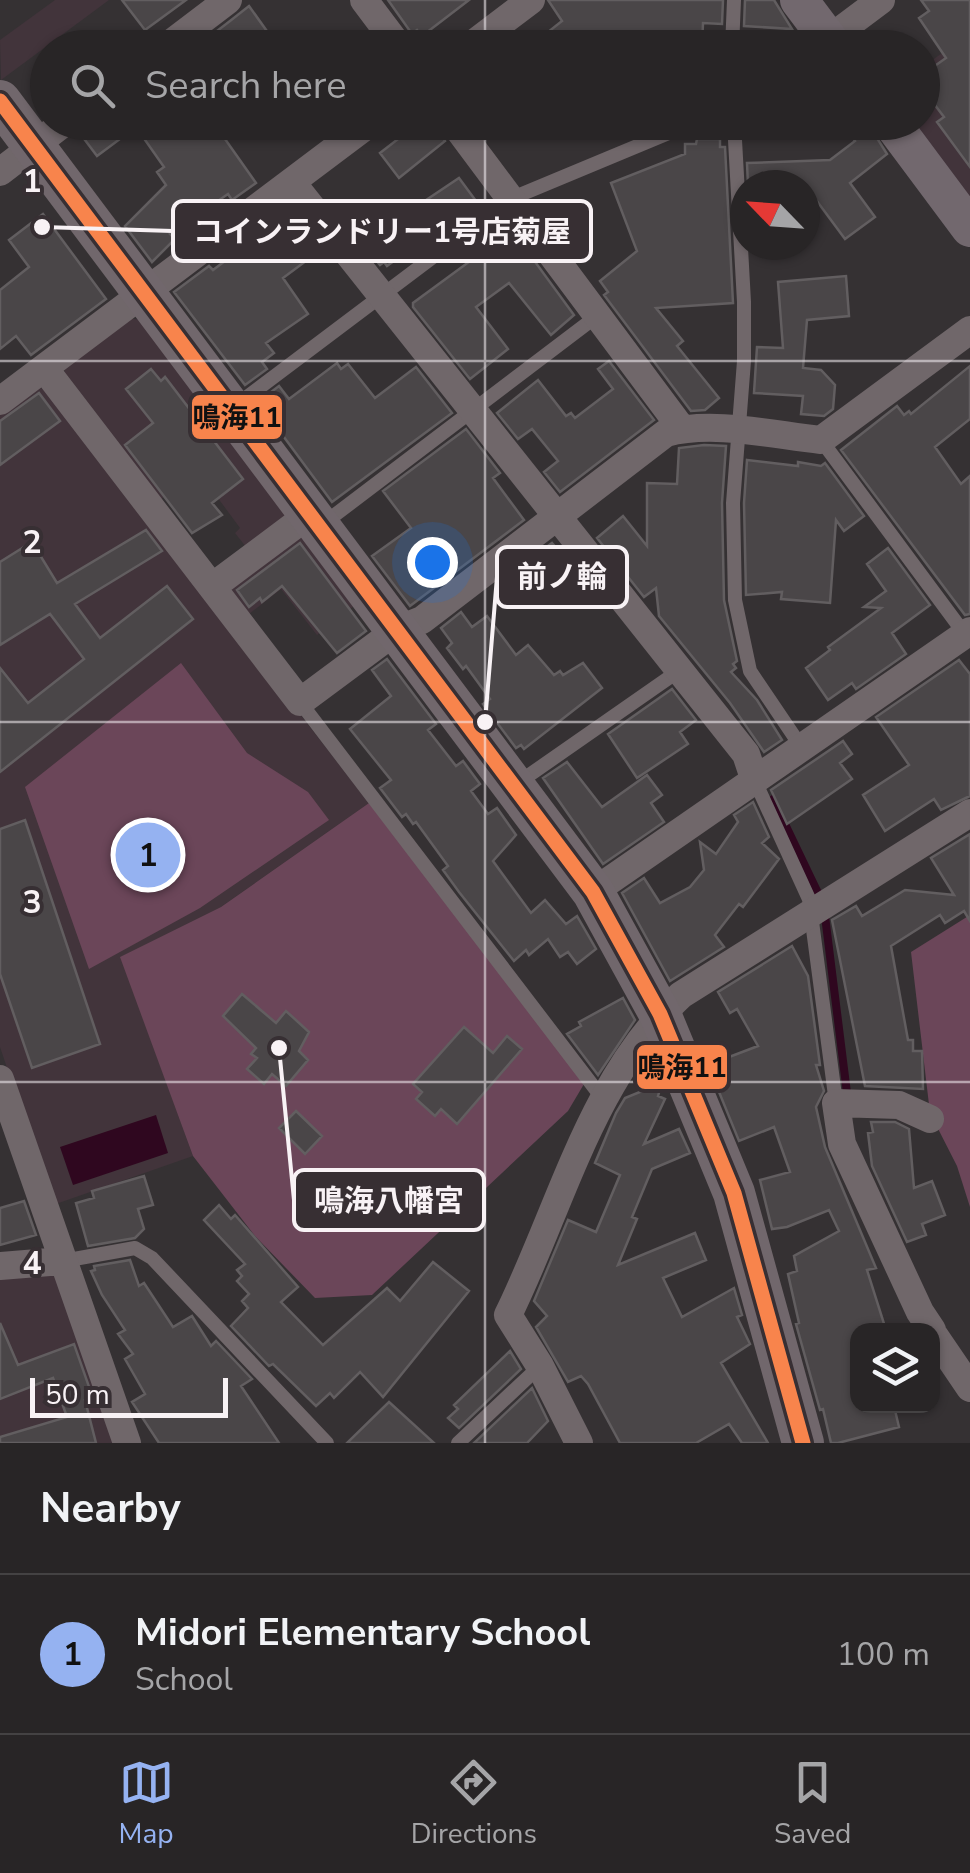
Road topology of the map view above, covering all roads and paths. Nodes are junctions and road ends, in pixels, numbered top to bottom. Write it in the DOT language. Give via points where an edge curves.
graph roads {
  1 [pos="228,0"];
  2 [pos="364,0"];
  3 [pos="531,0"];
  4 [pos="734,0"];
  5 [pos="798,0"];
  6 [pos="880,0"];
  7 [pos="189,30"];
  8 [pos="386,30"];
  9 [pos="492,30"];
  10 [pos="733,30"];
  11 [pos="821,30"];
  12 [pos="847,30"];
  13 [pos="0,102"];
  14 [pos="348,140"];
  15 [pos="467,140"];
  16 [pos="652,140"];
  17 [pos="735,140"];
  18 [pos="904,140"];
  19 [pos="33,147"];
  20 [pos="292,184"];
  21 [pos="510,199"];
  22 [pos="970,228"];
  23 [pos="144,294"];
  24 [pos="382,296"];
  25 [pos="597,316"];
  26 [pos="970,330"];
  27 [pos="44,368"];
  28 [pos="0,401"];
  29 [pos="230,409"];
  30 [pos="473,412"];
  31 [pos="682,429"];
  32 [pos="738,431"];
  33 [pos="821,440"];
  34 [pos="558,518"];
  35 [pos="316,519"];
  36 [pos="212,587"];
  37 [pos="397,630"];
  38 [pos="968,636"];
  39 [pos="680,670"];
  40 [pos="300,702"];
  41 [pos="802,748"];
  42 [pos="755,781"];
  43 [pos="515,785"];
  44 [pos="970,812"];
  45 [pos="593,892"];
  46 [pos="812,911"];
  47 [pos="660,1014"];
  48 [pos="0,1079"];
  49 [pos="603,1098"];
  50 [pos="836,1103"];
  51 [pos="930,1119"];
  52 [pos="62,1261"];
  53 [pos="0,1266"];
  54 [pos="927,1323"];
  55 [pos="940,1343"];
  56 [pos="540,1366"];
  57 [pos="970,1388"];
  58 [pos="127,1443"];
  59 [pos="327,1443"];
  60 [pos="458,1443"];
  61 [pos="579,1443"];
  62 [pos="803,1443"];
  1 -- 7 [label="street"];
  2 -- 8 [label="street"];
  3 -- 9 [label="street"];
  4 -- 10 [label="lane"];
  5 -- 11 [label="street"];
  6 -- 12 [label="street"];
  13 -- 19 [label="main road"];
  14 -- 20 [label="street"];
  15 -- 21 [label="street"];
  16 -- 21 [label="lane"];
  17 -- 32 [label="lane" via="744,302"];
  18 -- 22 [label="street"];
  19 -- 23 [label="main road"];
  20 -- 23 [label="street"];
  20 -- 24 [label="street"];
  21 -- 24 [label="lane"];
  21 -- 25 [label="street"];
  23 -- 27 [label="street"];
  23 -- 29 [label="main road"];
  24 -- 29 [label="lane"];
  24 -- 30 [label="street"];
  25 -- 30 [label="lane"];
  25 -- 31 [label="street"];
  26 -- 33 [label="street"];
  27 -- 28 [label="street"];
  27 -- 36 [label="street"];
  29 -- 35 [label="main road"];
  30 -- 34 [label="street"];
  30 -- 35 [label="lane"];
  31 -- 32 [label="street"];
  31 -- 34 [label="street" via="666,434"];
  32 -- 33 [label="street"];
  32 -- 41 [label="lane" via="734,576 750,670"];
  33 -- 38 [label="lane"];
  34 -- 37 [label="street" via="422,620"];
  34 -- 39 [label="street"];
  35 -- 36 [label="street"];
  35 -- 37 [label="main road"];
  36 -- 40 [label="street"];
  37 -- 40 [label="street"];
  37 -- 43 [label="main road"];
  38 -- 41 [label="street"];
  39 -- 42 [label="street" via="746,754"];
  39 -- 43 [label="lane"];
  40 -- 49 [label="lane"];
  41 -- 42 [label="street"];
  42 -- 45 [label="street"];
  42 -- 46 [label="lane"];
  43 -- 45 [label="main road"];
  44 -- 46 [label="street"];
  45 -- 47 [label="main road"];
  46 -- 47 [label="street"];
  46 -- 50 [label="lane"];
  47 -- 49 [label="street"];
  47 -- 62 [label="main road" via="734,1192"];
  48 -- 52 [label="street"];
  49 -- 56 [label="street" via="508,1315"];
  50 -- 51 [label="street" via="899,1105"];
  50 -- 54 [label="street" via="842,1144"];
  52 -- 53 [label="street"];
  52 -- 58 [label="street"];
  52 -- 59 [label="lane" via="135,1248 152,1258"];
  55 -- 57 [label="street"];
  56 -- 60 [label="lane"];
  56 -- 61 [label="street"];
}
